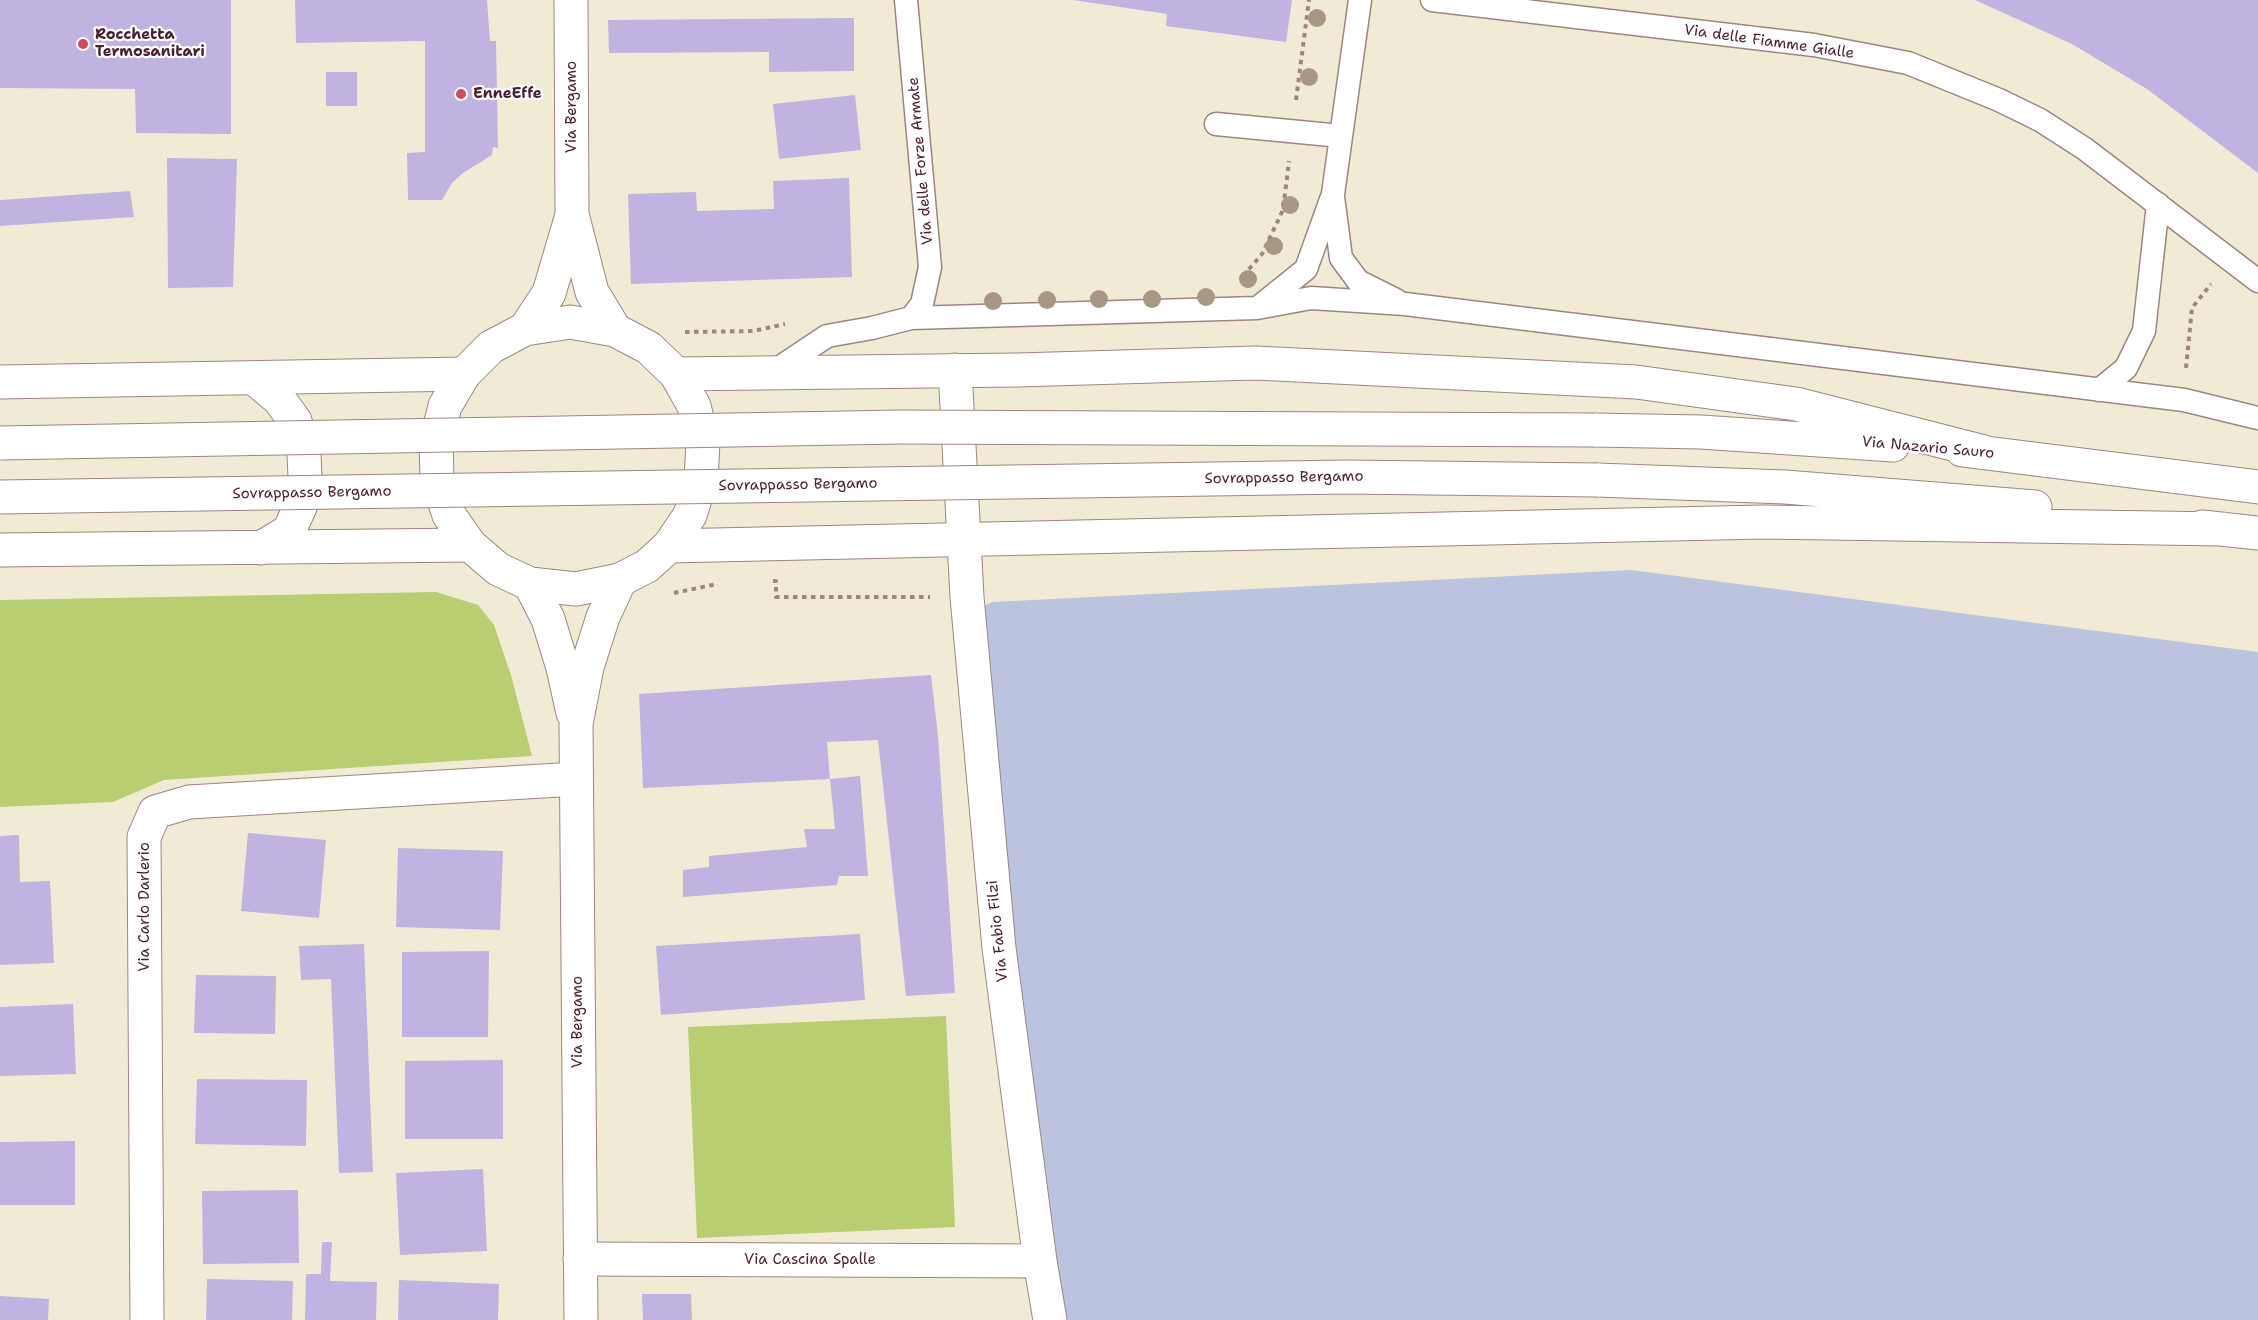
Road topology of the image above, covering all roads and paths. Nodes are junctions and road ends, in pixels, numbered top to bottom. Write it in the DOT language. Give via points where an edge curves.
graph roads {
  1 [pos="571,0"];
  2 [pos="906,0"];
  3 [pos="1309,0"];
  4 [pos="1360,0"];
  5 [pos="1432,0"];
  6 [pos="1296,105"];
  7 [pos="1216,124"];
  8 [pos="1341,136"];
  9 [pos="1290,151"];
  10 [pos="1333,194"];
  11 [pos="2158,204"];
  12 [pos="1283,210"];
  13 [pos="572,214"];
  14 [pos="2215,279"];
  15 [pos="2258,281"];
  16 [pos="1405,304"];
  17 [pos="1257,308"];
  18 [pos="911,318"];
  19 [pos="525,329"];
  20 [pos="615,330"];
  21 [pos="676,330"];
  22 [pos="753,331"];
  23 [pos="955,370"];
  24 [pos="2186,370"];
  25 [pos="773,372"];
  26 [pos="464,374"];
  27 [pos="676,375"];
  28 [pos="254,378"];
  29 [pos="0,382"];
  30 [pos="2099,390"];
  31 [pos="2258,418"];
  32 [pos="0,443"];
  33 [pos="1984,452"];
  34 [pos="2258,487"];
  35 [pos="0,497"];
  36 [pos="2223,529"];
  37 [pos="2258,533"];
  38 [pos="963,541"];
  39 [pos="470,545"];
  40 [pos="669,546"];
  41 [pos="261,548"];
  42 [pos="0,550"];
  43 [pos="620,580"];
  44 [pos="766,581"];
  45 [pos="530,584"];
  46 [pos="722,584"];
  47 [pos="669,594"];
  48 [pos="967,597"];
  49 [pos="576,724"];
  50 [pos="576,779"];
  51 [pos="580,1259"];
  52 [pos="1040,1261"];
  53 [pos="147,1320"];
  54 [pos="581,1320"];
  55 [pos="1050,1320"];
  1 -- 13 [label="main road, Via Bergamo"];
  2 -- 18 [label="lane, Via delle Forze Armate" via="930,267 922,304"];
  3 -- 6 [label="path"];
  4 -- 8 [label="lane"];
  5 -- 11 [label="lane, Via delle Fiamme Gialle" via="1814,45 1908,63 2040,120"];
  7 -- 8 [label="lane"];
  8 -- 10 [label="lane"];
  9 -- 12 [label="path"];
  10 -- 16 [label="lane" via="1341,258 1358,281"];
  10 -- 17 [label="lane" via="1306,268"];
  11 -- 15 [label="lane, Via delle Fiamme Gialle"];
  11 -- 30 [label="lane" via="2144,331 2126,368"];
  13 -- 19 [label="main road, Via Bergamo" via="549,293"];
  13 -- 20 [label="main road, Via Bergamo" via="592,292"];
  14 -- 24 [label="path" via="2192,308"];
  16 -- 17 [label="lane" via="1311,298"];
  16 -- 30 [label="lane"];
  17 -- 18 [label="lane"];
  18 -- 25 [label="lane" via="827,336"];
  19 -- 20 [label="main road, Via Bergamo" via="570,322"];
  19 -- 26 [label="main road, Via Bergamo" via="491,347"];
  20 -- 27 [label="main road, Via Bergamo" via="649,348"];
  21 -- 22 [label="path"];
  23 -- 25 [label="main road"];
  23 -- 33 [label="main road" via="1256,363 1636,382 1796,404"];
  23 -- 38 [label="main road, Via Fabio Filzi"];
  25 -- 27 [label="main road"];
  26 -- 28 [label="main road"];
  26 -- 39 [label="main road, Via Bergamo" via="445,406 436,442 437,479 449,515"];
  27 -- 40 [label="main road, Via Bergamo" via="694,406 703,442 701,480 690,515"];
  28 -- 29 [label="main road"];
  28 -- 41 [label="main road" via="279,399 295,421 304,454 305,477 300,507 288,531"];
  30 -- 31 [label="lane" via="2184,400"];
  32 -- 33 [label="main road, Via Nazario Sauro, bridge" via="900,427 1595,429 1799,438"];
  33 -- 34 [label="main road, Via Nazario Sauro"];
  35 -- 36 [label="main road, Sovrappasso Bergamo, bridge" via="1347,477 1597,480 1932,497"];
  36 -- 37 [label="main road"];
  36 -- 38 [label="main road" via="1763,522"];
  38 -- 40 [label="main road"];
  38 -- 48 [label="main road, Via Fabio Filzi"];
  39 -- 41 [label="main road"];
  39 -- 45 [label="main road, Via Bergamo" via="498,569"];
  40 -- 43 [label="main road, Via Bergamo" via="646,566"];
  41 -- 42 [label="main road"];
  43 -- 45 [label="main road, Via Bergamo" via="576,589"];
  43 -- 49 [label="main road, Via Bergamo" via="593,647"];
  44 -- 48 [label="path" via="776,581 776,597"];
  45 -- 49 [label="main road, Via Bergamo" via="548,619"];
  46 -- 47 [label="path"];
  48 -- 52 [label="main road, Via Fabio Filzi" via="999,948"];
  49 -- 50 [label="main road, Via Bergamo"];
  50 -- 51 [label="main road, Via Bergamo"];
  50 -- 53 [label="main road, Via Carlo Darlerio" via="189,802 155,813 144,837"];
  51 -- 52 [label="main road, Via Cascina Spalle"];
  51 -- 54 [label="main road, Via Bergamo"];
  52 -- 55 [label="main road, Via Fabio Filzi"];
}
